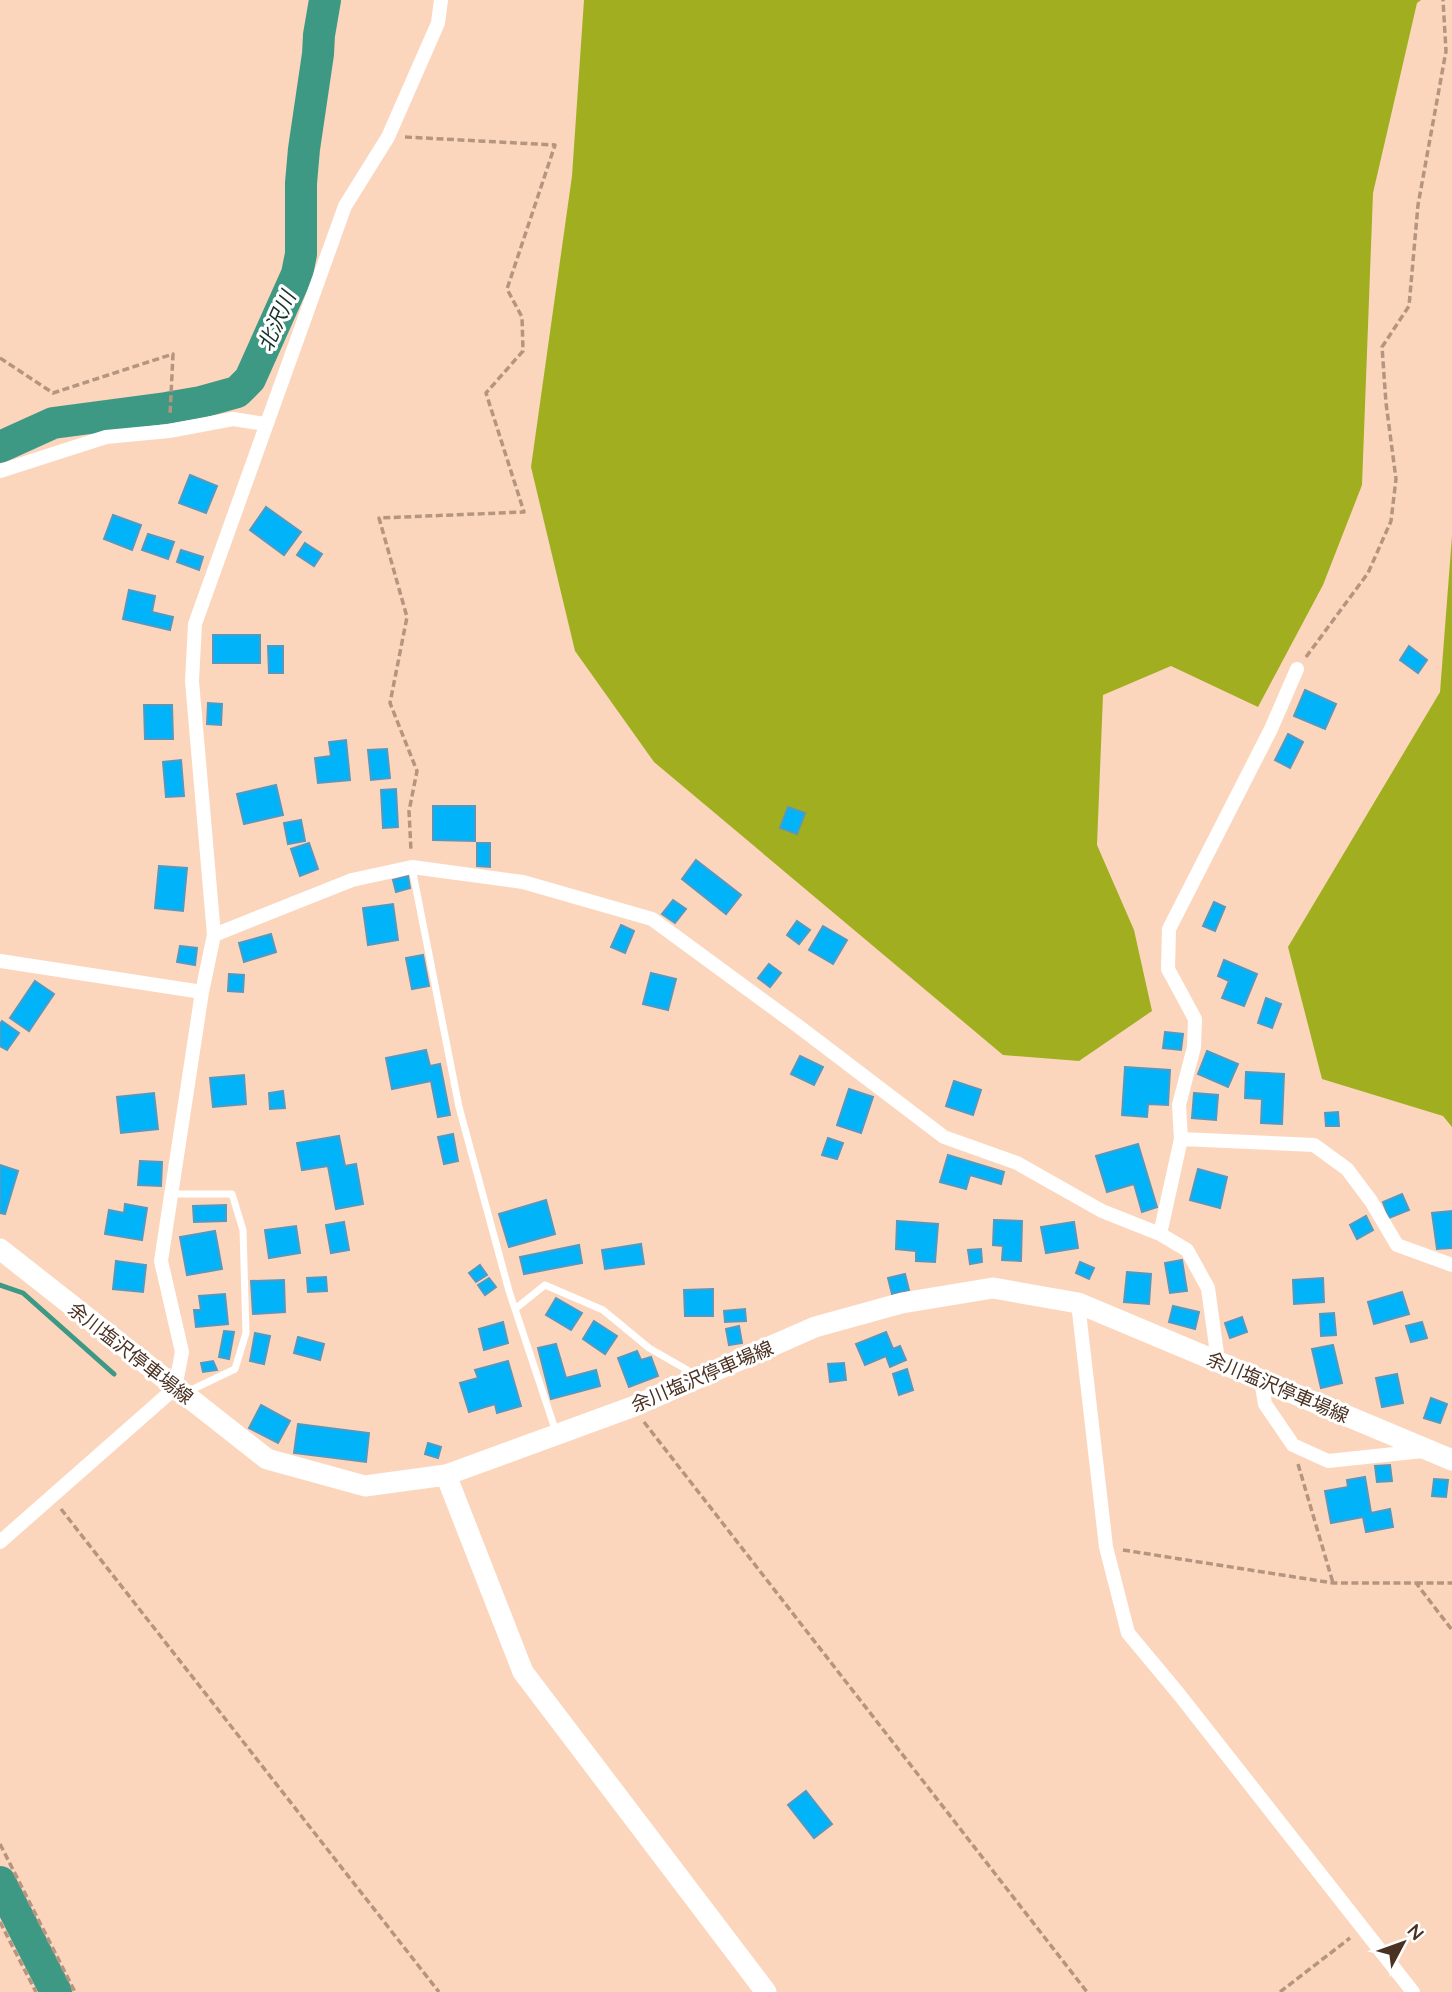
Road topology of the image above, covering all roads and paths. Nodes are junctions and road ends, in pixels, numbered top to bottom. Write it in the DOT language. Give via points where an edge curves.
graph roads {
  1 [pos="441,0"];
  2 [pos="1443,0"];
  3 [pos="388,136"];
  4 [pos="0,358"];
  5 [pos="265,424"];
  6 [pos="170,431"];
  7 [pos="0,471"];
  8 [pos="1297,669"];
  9 [pos="412,867"];
  10 [pos="214,935"];
  11 [pos="0,961"];
  12 [pos="202,992"];
  13 [pos="1181,1139"];
  14 [pos="171,1194"];
  15 [pos="1160,1234"];
  16 [pos="0,1249"];
  17 [pos="1452,1265"];
  18 [pos="1078,1303"];
  19 [pos="515,1310"];
  20 [pos="1218,1361"];
  21 [pos="699,1378"];
  22 [pos="1261,1380"];
  23 [pos="179,1391"];
  24 [pos="632,1407"];
  25 [pos="556,1434"];
  26 [pos="1293,1445"];
  27 [pos="1428,1450"];
  28 [pos="1452,1460"];
  29 [pos="446,1475"];
  30 [pos="51,1497"];
  31 [pos="0,1542"];
  32 [pos="1106,1547"];
  33 [pos="1333,1583"];
  34 [pos="1416,1583"];
  35 [pos="1452,1583"];
  36 [pos="1452,1630"];
  37 [pos="0,1844"];
  38 [pos="0,1922"];
  39 [pos="1363,1928"];
  40 [pos="36,1992"];
  41 [pos="75,1992"];
  42 [pos="439,1992"];
  43 [pos="766,1992"];
  44 [pos="1087,1992"];
  45 [pos="1280,1992"];
  46 [pos="1413,1992"];
  1 -- 3 [label="street" via="438,23"];
  2 -- 8 [label="path" via="1446,51 1418,205 1409,306 1382,347 1396,480 1391,521 1368,573"];
  3 -- 5 [label="street" via="345,206"];
  3 -- 9 [label="path" via="555,145 507,289 522,317 523,351 486,393 524,512 379,518 407,617 390,703 417,771 409,811"];
  4 -- 6 [label="path" via="53,393 173,354"];
  5 -- 6 [label="street" via="233,419"];
  5 -- 10 [label="street" via="195,624 192,681"];
  6 -- 7 [label="street" via="106,437"];
  8 -- 13 [label="street" via="1169,929 1168,969 1195,1019 1194,1047 1179,1105"];
  9 -- 10 [label="street" via="352,880"];
  9 -- 15 [label="street" via="523,882 652,919 944,1137 1017,1163 1102,1211"];
  9 -- 19 [label="lane" via="459,1107"];
  10 -- 12 [label="street"];
  11 -- 12 [label="street"];
  12 -- 14 [label="street"];
  13 -- 15 [label="street"];
  13 -- 17 [label="street" via="1314,1145 1347,1169 1397,1245"];
  14 -- 23 [label="street" via="161,1261 182,1352"];
  14 -- 23 [label="lane" via="232,1194 243,1230 246,1332 234,1369"];
  15 -- 20 [label="street" via="1187,1250 1208,1288"];
  16 -- 23 [label="main road, 余川塩沢停車場線"];
  18 -- 20 [label="main road, 余川塩沢停車場線"];
  18 -- 21 [label="main road, 余川塩沢停車場線" via="993,1288 902,1303 815,1327"];
  18 -- 32 [label="street"];
  19 -- 21 [label="lane" via="545,1285 603,1310 649,1348"];
  19 -- 25 [label="lane"];
  20 -- 22 [label="main road, 余川塩沢停車場線"];
  21 -- 24 [label="main road, 余川塩沢停車場線"];
  22 -- 26 [label="street" via="1265,1404"];
  22 -- 27 [label="main road, 余川塩沢停車場線"];
  23 -- 29 [label="main road, 余川塩沢停車場線" via="267,1459 365,1486"];
  23 -- 30 [label="street"];
  24 -- 25 [label="main road, 余川塩沢停車場線"];
  24 -- 44 [label="path"];
  25 -- 29 [label="main road, 余川塩沢停車場線"];
  26 -- 27 [label="street" via="1328,1461"];
  26 -- 33 [label="path"];
  27 -- 28 [label="main road, 余川塩沢停車場線"];
  29 -- 43 [label="main road" via="523,1672"];
  30 -- 31 [label="street"];
  30 -- 42 [label="path"];
  32 -- 33 [label="path"];
  32 -- 39 [label="street" via="1128,1633"];
  33 -- 34 [label="path"];
  34 -- 35 [label="path"];
  34 -- 36 [label="path"];
  37 -- 41 [label="path"];
  38 -- 40 [label="path"];
  39 -- 45 [label="path"];
  39 -- 46 [label="street"];
}
